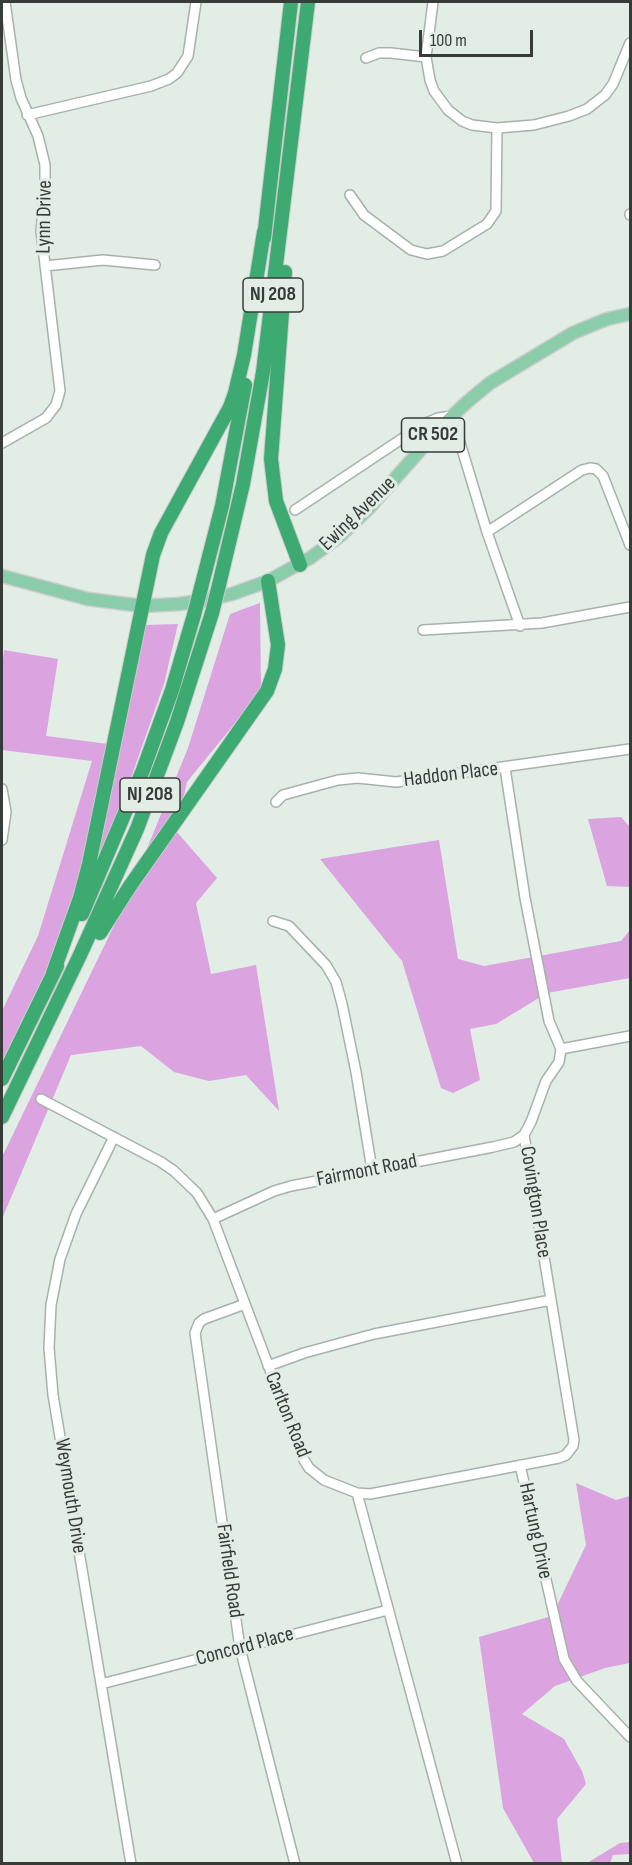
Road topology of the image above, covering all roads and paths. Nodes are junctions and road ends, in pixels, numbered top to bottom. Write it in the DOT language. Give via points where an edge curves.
graph roads {
  1 [pos="5,2"];
  2 [pos="196,2"];
  3 [pos="291,2"];
  4 [pos="308,2"];
  5 [pos="433,2"];
  6 [pos="630,43"];
  7 [pos="426,57"];
  8 [pos="366,58"];
  9 [pos="620,68"];
  10 [pos="630,74"];
  11 [pos="298,82"];
  12 [pos="27,114"];
  13 [pos="497,128"];
  14 [pos="350,195"];
  15 [pos="264,231"];
  16 [pos="155,265"];
  17 [pos="45,266"];
  18 [pos="630,314"];
  19 [pos="452,416"];
  20 [pos="2,443"];
  21 [pos="296,510"];
  22 [pos="487,532"];
  23 [pos="630,545"];
  24 [pos="300,565"];
  25 [pos="2,576"];
  26 [pos="268,581"];
  27 [pos="142,606"];
  28 [pos="630,607"];
  29 [pos="520,626"];
  30 [pos="423,630"];
  31 [pos="630,749"];
  32 [pos="505,768"];
  33 [pos="2,789"];
  34 [pos="276,802"];
  35 [pos="2,840"];
  36 [pos="273,921"];
  37 [pos="73,972"];
  38 [pos="53,973"];
  39 [pos="630,1036"];
  40 [pos="561,1049"];
  41 [pos="2,1079"];
  42 [pos="41,1099"];
  43 [pos="2,1117"];
  44 [pos="524,1135"];
  45 [pos="114,1137"];
  46 [pos="372,1170"];
  47 [pos="213,1219"];
  48 [pos="551,1300"];
  49 [pos="245,1304"];
  50 [pos="268,1365"];
  51 [pos="520,1465"];
  52 [pos="357,1493"];
  53 [pos="388,1610"];
  54 [pos="240,1648"];
  55 [pos="101,1684"];
  56 [pos="630,1737"];
  57 [pos="131,1863"];
  58 [pos="295,1863"];
  59 [pos="457,1863"];
  1 -- 12 [label="street, Lynn Drive" via="16,80"];
  2 -- 12 [label="street" via="188,56 169,79"];
  3 -- 15 [label="highway, NJ 208"];
  4 -- 11 [label="highway, NJ 208"];
  5 -- 7 [label="street"];
  6 -- 9 [label="street"];
  7 -- 8 [label="street" via="379,53"];
  7 -- 13 [label="street" via="434,91 448,110 472,125"];
  9 -- 10 [label="street"];
  9 -- 13 [label="street" via="605,95 587,109 534,125"];
  11 -- 24 [label="highway" via="271,459 276,501"];
  11 -- 37 [label="highway, NJ 208, bridge" via="260,390 240,502 212,613 158,776"];
  12 -- 17 [label="street, Lynn Drive" via="38,136 45,165 41,231"];
  13 -- 14 [label="street" via="496,211 487,224 442,251 427,254 411,250 364,215"];
  15 -- 27 [label="highway" via="236,393 161,534"];
  15 -- 38 [label="highway, NJ 208, bridge" via="238,425 194,615 136,788"];
  16 -- 17 [label="street" via="103,260"];
  17 -- 20 [label="street, Lynn Drive" via="59,398 46,417"];
  18 -- 19 [label="main road, Ewing Avenue / CR 502" via="573,333 505,373"];
  19 -- 21 [label="street, Ewing Avenue" via="424,424"];
  19 -- 22 [label="street"];
  19 -- 24 [label="main road, Ewing Avenue / CR 502" via="350,527"];
  22 -- 23 [label="street" via="590,468 603,476"];
  22 -- 29 [label="street"];
  24 -- 26 [label="main road, Ewing Avenue / CR 502"];
  25 -- 27 [label="main road, Ewing Avenue / CR 502" via="88,599"];
  26 -- 27 [label="main road, Ewing Avenue / CR 502" via="206,600"];
  26 -- 37 [label="highway" via="278,645 267,692"];
  27 -- 38 [label="highway" via="85,880"];
  28 -- 29 [label="street"];
  29 -- 30 [label="street"];
  31 -- 32 [label="street, Haddon Place"];
  32 -- 34 [label="street, Haddon Place" via="396,782 338,780 283,795"];
  32 -- 40 [label="street" via="547,1010"];
  33 -- 35 [label="street" via="6,812"];
  36 -- 46 [label="street" via="289,926 326,964 336,982"];
  37 -- 43 [label="highway, NJ 208"];
  38 -- 41 [label="highway, NJ 208"];
  39 -- 40 [label="street"];
  40 -- 44 [label="street, Covington Place" via="559,1062 546,1081"];
  42 -- 45 [label="street, Carlton Road"];
  44 -- 46 [label="street, Fairmont Road" via="493,1147"];
  44 -- 48 [label="street, Covington Place"];
  45 -- 47 [label="street, Carlton Road" via="174,1171 197,1193"];
  45 -- 55 [label="street, Weymouth Drive" via="68,1233 54,1284 49,1326 50,1374"];
  46 -- 47 [label="street, Fairmont Road" via="274,1191"];
  47 -- 49 [label="street, Carlton Road"];
  48 -- 50 [label="street" via="374,1334"];
  48 -- 51 [label="street, Covington Place" via="573,1446 559,1458"];
  49 -- 50 [label="street, Carlton Road"];
  49 -- 54 [label="street, Fairfield Road" via="204,1319 195,1333"];
  50 -- 52 [label="street, Carlton Road" via="309,1468 324,1480"];
  51 -- 52 [label="street, Hartung Drive" via="370,1494"];
  51 -- 56 [label="street, Hartung Drive" via="564,1659 577,1681"];
  52 -- 53 [label="street"];
  53 -- 54 [label="street, Concord Place"];
  53 -- 59 [label="street"];
  54 -- 55 [label="street, Concord Place"];
  54 -- 58 [label="street, Fairfield Road"];
  55 -- 57 [label="street, Weymouth Drive"];
}
